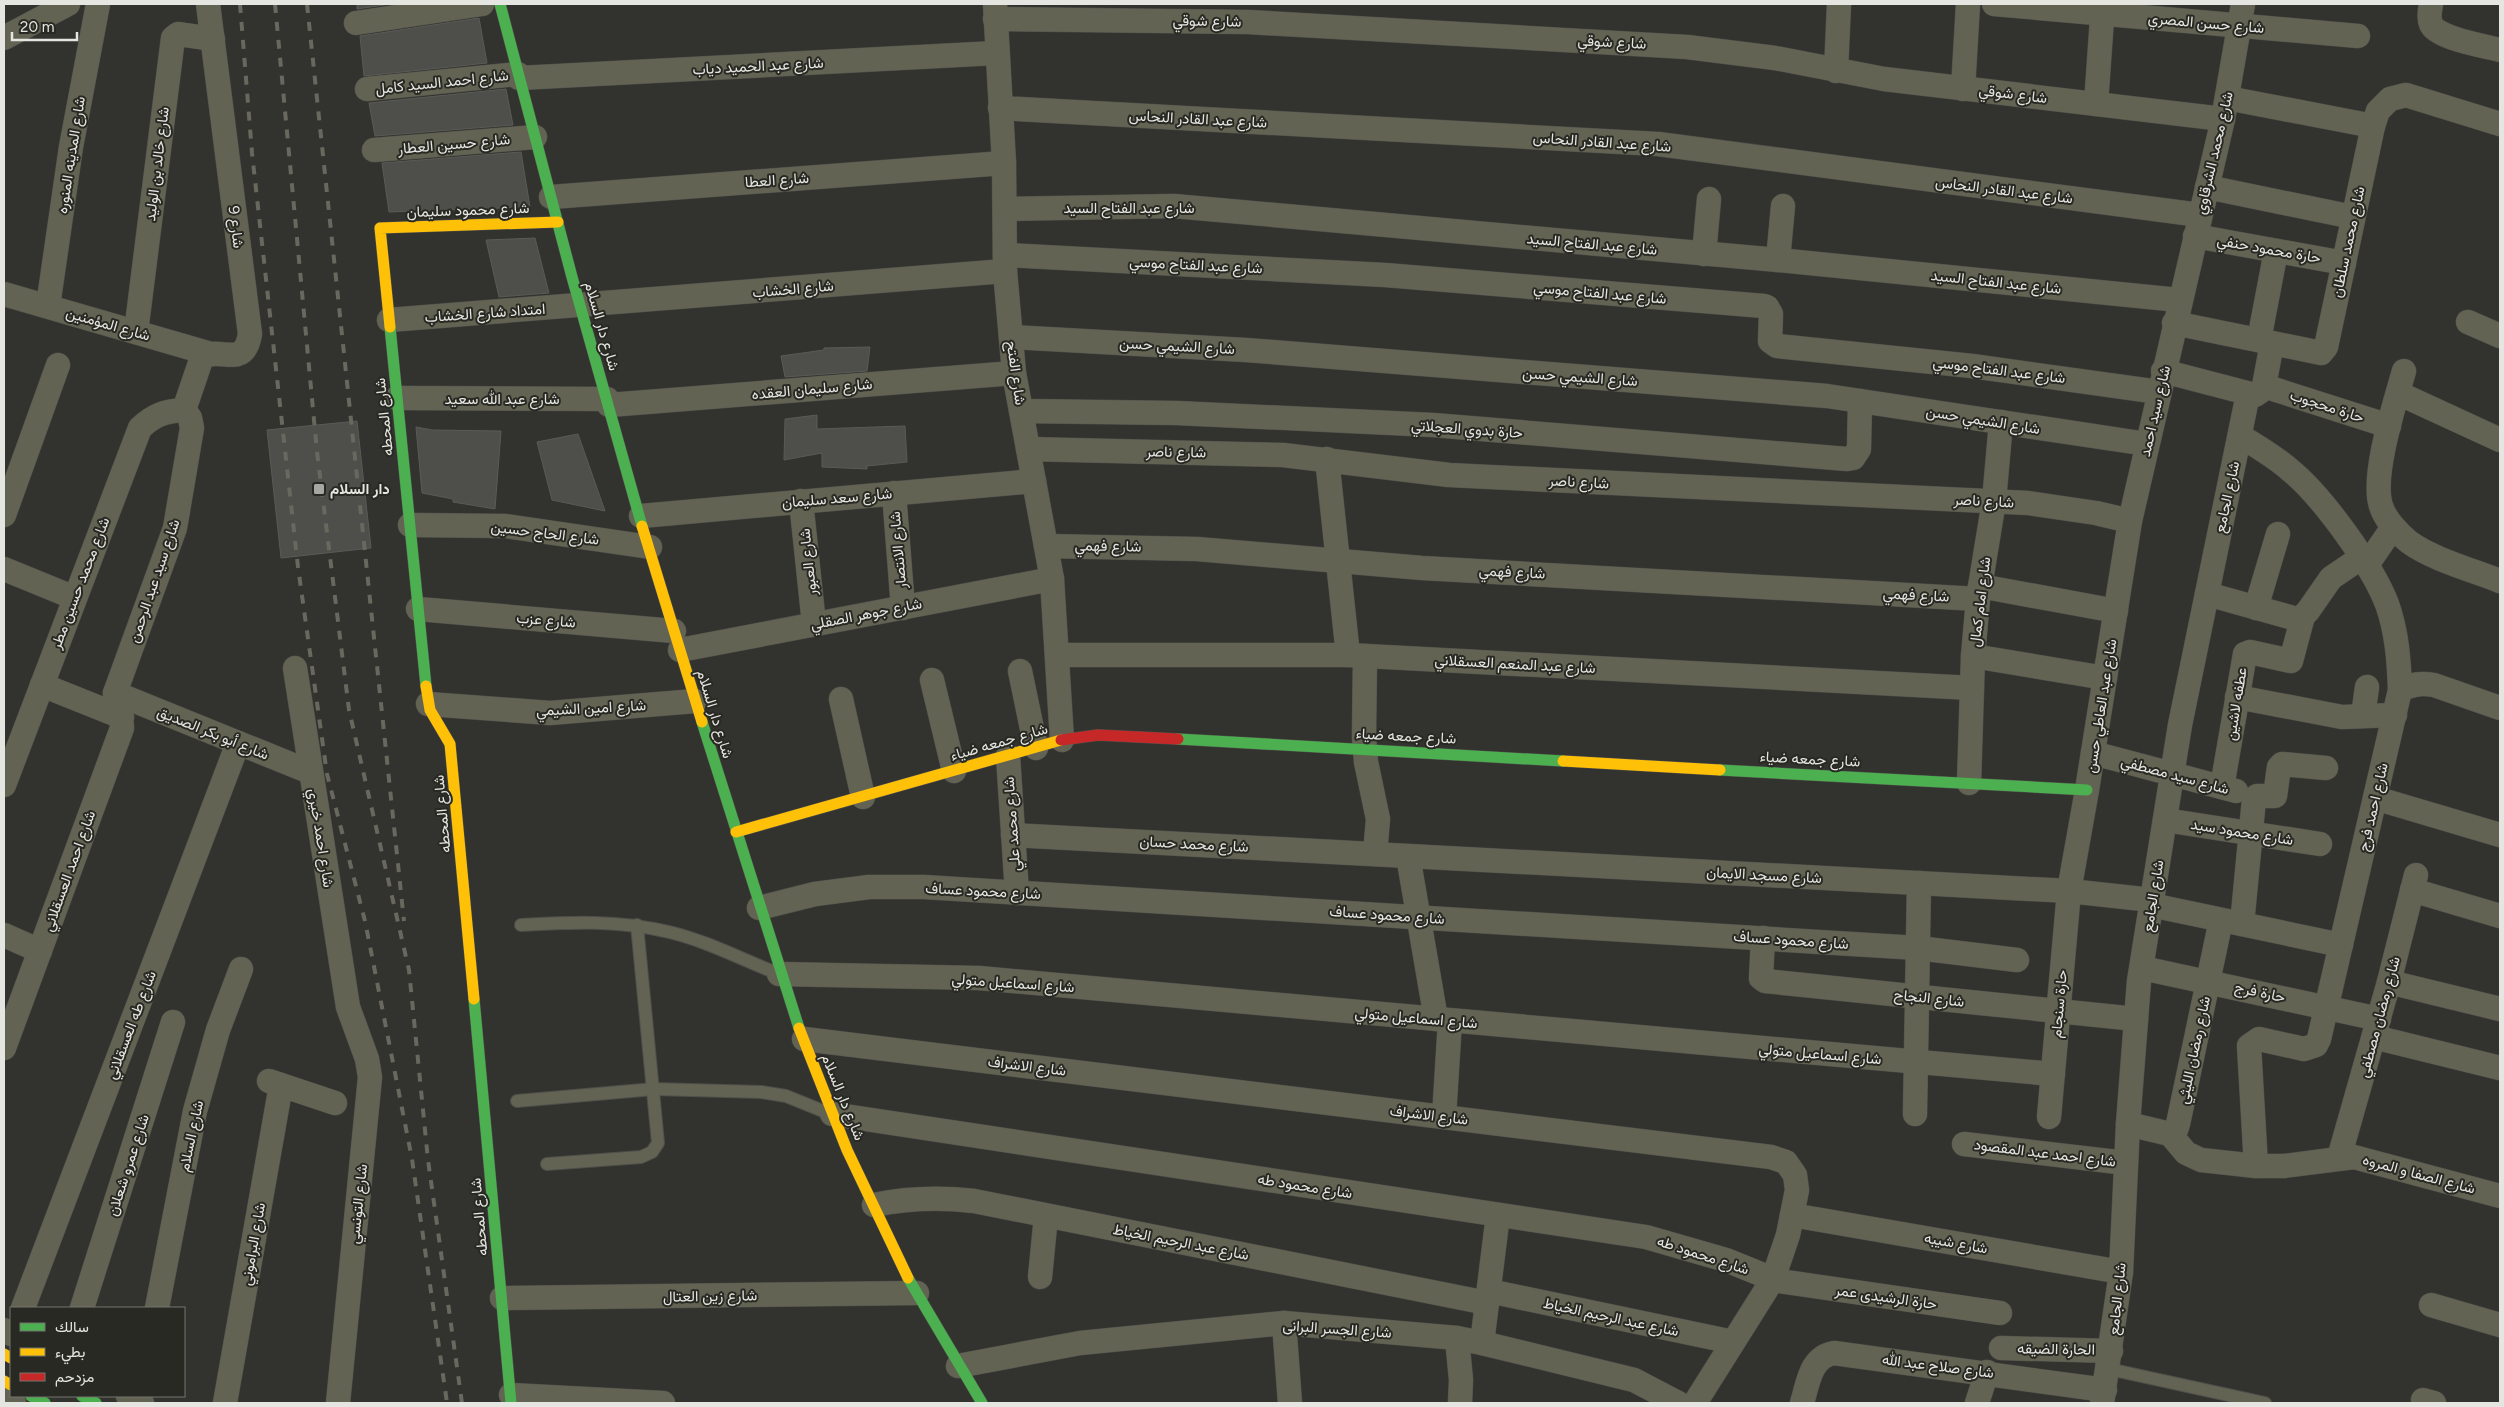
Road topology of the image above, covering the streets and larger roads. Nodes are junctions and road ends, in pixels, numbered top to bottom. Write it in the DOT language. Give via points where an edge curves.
graph roads {
  1 [pos="68,4"];
  2 [pos="98,4"];
  3 [pos="208,4"];
  4 [pos="482,4"];
  5 [pos="500,4"];
  6 [pos="1839,4"];
  7 [pos="1968,4"];
  8 [pos="1994,4"];
  9 [pos="2431,4"];
  10 [pos="2102,9"];
  11 [pos="995,11"];
  12 [pos="2241,15"];
  13 [pos="356,23"];
  14 [pos="2358,36"];
  15 [pos="212,39"];
  16 [pos="5,44"];
  17 [pos="2500,50"];
  18 [pos="996,53"];
  19 [pos="1836,71"];
  20 [pos="518,76"];
  21 [pos="1963,88"];
  22 [pos="367,89"];
  23 [pos="2096,104"];
  24 [pos="1000,108"];
  25 [pos="2225,109"];
  26 [pos="2500,124"];
  27 [pos="2373,126"];
  28 [pos="535,137"];
  29 [pos="374,150"];
  30 [pos="1004,163"];
  31 [pos="2207,188"];
  32 [pos="551,197"];
  33 [pos="1709,199"];
  34 [pos="1783,206"];
  35 [pos="1004,209"];
  36 [pos="2353,217"];
  37 [pos="558,222"];
  38 [pos="2197,226"];
  39 [pos="380,228"];
  40 [pos="2276,251"];
  41 [pos="1704,254"];
  42 [pos="1778,260"];
  43 [pos="1005,263"];
  44 [pos="2344,263"];
  45 [pos="4,294"];
  46 [pos="48,306"];
  47 [pos="580,306"];
  48 [pos="2177,311"];
  49 [pos="389,320"];
  50 [pos="2468,322"];
  51 [pos="136,332"];
  52 [pos="2500,336"];
  53 [pos="1011,337"];
  54 [pos="2266,342"];
  55 [pos="211,354"];
  56 [pos="58,365"];
  57 [pos="1014,373"];
  58 [pos="2161,382"];
  59 [pos="2256,390"];
  60 [pos="397,398"];
  61 [pos="1860,401"];
  62 [pos="608,402"];
  63 [pos="184,410"];
  64 [pos="1021,411"];
  65 [pos="2001,422"];
  66 [pos="2389,426"];
  67 [pos="2240,436"];
  68 [pos="2500,440"];
  69 [pos="2147,444"];
  70 [pos="1028,448"];
  71 [pos="1327,459"];
  72 [pos="1034,481"];
  73 [pos="894,493"];
  74 [pos="801,500"];
  75 [pos="1994,501"];
  76 [pos="4,515"];
  77 [pos="641,516"];
  78 [pos="2130,521"];
  79 [pos="410,525"];
  80 [pos="2393,527"];
  81 [pos="2278,534"];
  82 [pos="1046,546"];
  83 [pos="650,547"];
  84 [pos="2364,561"];
  85 [pos="1338,562"];
  86 [pos="4,569"];
  87 [pos="1052,579"];
  88 [pos="2500,580"];
  89 [pos="1979,592"];
  90 [pos="2207,594"];
  91 [pos="75,598"];
  92 [pos="903,608"];
  93 [pos="2256,608"];
  94 [pos="418,609"];
  95 [pos="2116,611"];
  96 [pos="2304,616"];
  97 [pos="814,624"];
  98 [pos="677,640"];
  99 [pos="1058,655"];
  100 [pos="1357,655"];
  101 [pos="1973,656"];
  102 [pos="295,668"];
  103 [pos="1020,670"];
  104 [pos="2105,678"];
  105 [pos="932,680"];
  106 [pos="42,685"];
  107 [pos="2366,687"];
  108 [pos="1972,688"];
  109 [pos="2400,690"];
  110 [pos="115,693"];
  111 [pos="2237,697"];
  112 [pos="841,699"];
  113 [pos="695,701"];
  114 [pos="428,704"];
  115 [pos="2500,708"];
  116 [pos="2395,715"];
  117 [pos="2363,716"];
  118 [pos="122,717"];
  119 [pos="1062,740"];
  120 [pos="238,743"];
  121 [pos="1036,748"];
  122 [pos="1364,749"];
  123 [pos="2093,754"];
  124 [pos="1008,756"];
  125 [pos="2326,768"];
  126 [pos="954,771"];
  127 [pos="310,772"];
  128 [pos="2172,774"];
  129 [pos="1969,783"];
  130 [pos="4,785"];
  131 [pos="2222,787"];
  132 [pos="2087,790"];
  133 [pos="863,796"];
  134 [pos="2258,796"];
  135 [pos="2375,798"];
  136 [pos="2165,820"];
  137 [pos="736,832"];
  138 [pos="2250,834"];
  139 [pos="1013,835"];
  140 [pos="2500,835"];
  141 [pos="2320,844"];
  142 [pos="1375,854"];
  143 [pos="1408,856"];
  144 [pos="1919,883"];
  145 [pos="2068,891"];
  146 [pos="1017,893"];
  147 [pos="2152,903"];
  148 [pos="759,908"];
  149 [pos="2500,916"];
  150 [pos="1418,917"];
  151 [pos="2231,922"];
  152 [pos="4,936"];
  153 [pos="1763,938"];
  154 [pos="2341,945"];
  155 [pos="1918,948"];
  156 [pos="40,951"];
  157 [pos="2016,960"];
  158 [pos="2142,968"];
  159 [pos="241,969"];
  160 [pos="779,974"];
  161 [pos="2208,981"];
  162 [pos="2389,982"];
  163 [pos="1917,996"];
  164 [pos="2326,1007"];
  165 [pos="348,1008"];
  166 [pos="2500,1010"];
  167 [pos="2058,1012"];
  168 [pos="1443,1020"];
  169 [pos="2136,1020"];
  170 [pos="173,1022"];
  171 [pos="2376,1028"];
  172 [pos="804,1039"];
  173 [pos="4,1048"];
  174 [pos="1916,1062"];
  175 [pos="2500,1068"];
  176 [pos="2053,1074"];
  177 [pos="335,1103"];
  178 [pos="832,1114"];
  179 [pos="1915,1114"];
  180 [pos="1444,1117"];
  181 [pos="2049,1117"];
  182 [pos="2128,1124"];
  183 [pos="2170,1134"];
  184 [pos="1964,1144"];
  185 [pos="2339,1158"];
  186 [pos="2126,1163"];
  187 [pos="2256,1166"];
  188 [pos="2500,1196"];
  189 [pos="874,1206"];
  190 [pos="1498,1215"];
  191 [pos="1792,1215"];
  192 [pos="1046,1216"];
  193 [pos="2121,1272"];
  194 [pos="1040,1277"];
  195 [pos="1773,1279"];
  196 [pos="917,1294"];
  197 [pos="1488,1297"];
  198 [pos="502,1298"];
  199 [pos="2431,1305"];
  200 [pos="24,1307"];
  201 [pos="82,1307"];
  202 [pos="157,1307"];
  203 [pos="2000,1313"];
  204 [pos="1284,1323"];
  205 [pos="2500,1325"];
  206 [pos="1457,1338"];
  207 [pos="1733,1342"];
  208 [pos="1482,1343"];
  209 [pos="2001,1348"];
  210 [pos="958,1366"];
  211 [pos="1987,1372"];
  212 [pos="2107,1378"];
  213 [pos="33,1397"];
  214 [pos="84,1397"];
  215 [pos="4,1398"];
  216 [pos="511,1399"];
  217 [pos="14,1403"];
  218 [pos="46,1403"];
  219 [pos="96,1403"];
  220 [pos="225,1403"];
  221 [pos="338,1403"];
  222 [pos="663,1403"];
  223 [pos="982,1403"];
  224 [pos="1290,1403"];
  225 [pos="1460,1403"];
  226 [pos="1678,1403"];
  227 [pos="1695,1403"];
  228 [pos="1802,1403"];
  229 [pos="1977,1403"];
  1 -- 16 [label="street"];
  2 -- 46 [label="street, شارع المدينه المنوره" via="71,147"];
  3 -- 15 [label="street, شارع 9"];
  4 -- 13 [label="street"];
  5 -- 20 [label="street, شارع دار السلام"];
  6 -- 19 [label="street"];
  7 -- 21 [label="street"];
  8 -- 10 [label="street, شارع حسن المصري"];
  9 -- 17 [label="street" via="2431,25 2441,34"];
  10 -- 12 [label="street, شارع حسن المصري"];
  10 -- 23 [label="street"];
  11 -- 18 [label="street, شارع الفتح"];
  11 -- 19 [label="street, شارع شوقي" via="1687,46 1758,55"];
  12 -- 14 [label="street, شارع حسن المصري"];
  12 -- 25 [label="street, شارع محمد الشرقاوي"];
  15 -- 51 [label="street, شارع خالد بن الوليد" via="178,34 173,38"];
  15 -- 55 [label="street, شارع 9" via="250,334 243,351 235,355"];
  18 -- 20 [label="street, شارع عبد الحميد دياب"];
  18 -- 24 [label="street, شارع الفتح"];
  19 -- 21 [label="street, شارع شوقي"];
  20 -- 22 [label="street, شارع احمد السيد كامل"];
  20 -- 28 [label="street, شارع دار السلام"];
  21 -- 23 [label="street, شارع شوقي"];
  23 -- 25 [label="street, شارع شوقي"];
  24 -- 30 [label="street, شارع الفتح"];
  24 -- 38 [label="street, شارع عبد القادر النحاس" via="1658,144"];
  25 -- 27 [label="street, شارع شوقي"];
  25 -- 31 [label="street, شارع محمد الشرقاوي"];
  26 -- 27 [label="street, شارع محمد سلطان" via="2406,95 2384,105 2378,111"];
  27 -- 36 [label="street, شارع محمد سلطان"];
  28 -- 29 [label="street, شارع حسين العطار"];
  28 -- 32 [label="street, شارع دار السلام"];
  30 -- 32 [label="street, شارع العطا"];
  30 -- 35 [label="street, شارع الفتح"];
  31 -- 36 [label="street"];
  31 -- 38 [label="street, شارع محمد الشرقاوي"];
  32 -- 37 [label="street, شارع دار السلام"];
  33 -- 41 [label="street"];
  34 -- 42 [label="street"];
  35 -- 41 [label="street, شارع عبد الفتاح السيد" via="1174,206"];
  35 -- 43 [label="street, شارع الفتح"];
  36 -- 44 [label="street, شارع محمد سلطان"];
  37 -- 39 [label="street, شارع محمود سليمان"];
  37 -- 47 [label="street, شارع دار السلام"];
  38 -- 40 [label="street, حارة محمود حنفي"];
  38 -- 48 [label="street, شارع محمد الشرقاوي"];
  39 -- 49 [label="street, شارع المحطه"];
  40 -- 44 [label="street, حارة محمود حنفي"];
  40 -- 54 [label="street"];
  41 -- 42 [label="street, شارع عبد الفتاح السيد"];
  42 -- 48 [label="street, شارع عبد الفتاح السيد"];
  43 -- 47 [label="street, شارع الخشاب"];
  43 -- 53 [label="street, شارع الفتح"];
  43 -- 58 [label="street, شارع عبد الفتاح موسي" via="1385,275 1764,306 1771,314 1770,341 1777,346"];
  44 -- 54 [label="street, شارع محمد سلطان" via="2325,351 2321,353"];
  45 -- 46 [label="street, شارع المؤمنين"];
  46 -- 51 [label="street, شارع المؤمنين"];
  47 -- 49 [label="street, امتداد شارع الخشاب"];
  47 -- 62 [label="street, شارع دار السلام"];
  48 -- 54 [label="street, شارع محمد سلطان"];
  48 -- 58 [label="street, شارع سيد احمد"];
  49 -- 60 [label="street, شارع المحطه"];
  50 -- 52 [label="street"];
  51 -- 55 [label="street, شارع المؤمنين"];
  53 -- 57 [label="street, شارع الفتح"];
  53 -- 61 [label="street, شارع الشيمي حسن" via="1246,350"];
  54 -- 59 [label="street, شارع الجامع"];
  55 -- 63 [label="street" via="200,361"];
  56 -- 76 [label="street"];
  57 -- 62 [label="street, شارع سليمان العقده"];
  57 -- 64 [label="street, شارع الفتح"];
  58 -- 59 [label="street, حارة محجوب"];
  58 -- 69 [label="street, شارع سيد احمد"];
  59 -- 66 [label="street, حارة محجوب"];
  59 -- 67 [label="street, شارع الجامع"];
  60 -- 62 [label="street, شارع عبد الله سعيد"];
  60 -- 79 [label="street, شارع المحطه"];
  61 -- 64 [label="street, حارة بدوي العجلاتي" via="1859,449 1853,458 1848,459 1433,425 1177,412"];
  61 -- 65 [label="street, شارع الشيمي حسن"];
  62 -- 77 [label="street, شارع دار السلام"];
  63 -- 91 [label="street, شارع محمد حسين مطر" via="152,417 140,428"];
  63 -- 110 [label="street, شارع سيد عبد الرحمن" via="192,428 175,528"];
  64 -- 70 [label="street, شارع الفتح"];
  65 -- 69 [label="street, شارع الشيمي حسن"];
  65 -- 75 [label="street, شارع امام كمال"];
  66 -- 68 [label="street" via="2401,382"];
  66 -- 80 [label="street" via="2377,487 2381,507"];
  67 -- 84 [label="street, شارع احمد فرج" via="2267,452 2314,493"];
  67 -- 90 [label="street, شارع الجامع"];
  69 -- 78 [label="street, شارع سيد احمد"];
  70 -- 71 [label="street, شارع ناصر"];
  70 -- 72 [label="street, شارع الفتح"];
  71 -- 75 [label="street, شارع ناصر" via="1449,475"];
  71 -- 85 [label="street"];
  72 -- 73 [label="street, شارع سعد سليمان"];
  72 -- 82 [label="street, شارع الفتح"];
  73 -- 74 [label="street, شارع سعد سليمان"];
  73 -- 92 [label="street, شارع الانتصار"];
  74 -- 77 [label="street, شارع سعد سليمان"];
  74 -- 97 [label="street, شارع العبور"];
  75 -- 78 [label="street, شارع ناصر" via="2062,507"];
  75 -- 89 [label="street, شارع امام كمال"];
  77 -- 83 [label="street, شارع دار السلام"];
  78 -- 95 [label="street, شارع عبد العاطي حسن"];
  79 -- 83 [label="street, شارع الحاج حسين" via="506,526"];
  79 -- 94 [label="street, شارع المحطه"];
  80 -- 84 [label="street"];
  80 -- 88 [label="street" via="2409,542 2428,552"];
  81 -- 93 [label="street"];
  82 -- 85 [label="street, شارع فهمي" via="1197,549"];
  82 -- 87 [label="street, شارع الفتح"];
  83 -- 98 [label="street, شارع دار السلام"];
  84 -- 96 [label="street" via="2331,578"];
  84 -- 109 [label="street, شارع احمد فرج" via="2387,604 2392,621 2398,646"];
  85 -- 89 [label="street, شارع فهمي"];
  85 -- 100 [label="street"];
  86 -- 91 [label="street"];
  87 -- 92 [label="street, شارع جوهر الصقلي"];
  87 -- 99 [label="street, شارع الفتح"];
  89 -- 95 [label="street, شارع فهمي"];
  89 -- 101 [label="street, شارع امام كمال"];
  90 -- 93 [label="street"];
  90 -- 128 [label="street, شارع الجامع"];
  91 -- 106 [label="street, شارع محمد حسين مطر"];
  92 -- 97 [label="street, شارع جوهر الصقلي"];
  93 -- 96 [label="street" via="2290,618"];
  94 -- 98 [label="street, شارع عزب"];
  94 -- 114 [label="street, شارع المحطه"];
  95 -- 104 [label="street, شارع عبد العاطي حسن"];
  96 -- 111 [label="street, عطفه لاشين" via="2291,661 2250,652 2245,654"];
  97 -- 98 [label="street, شارع جوهر الصقلي"];
  98 -- 113 [label="street, شارع دار السلام"];
  99 -- 100 [label="street, شارع عبد المنعم العسقلاني"];
  99 -- 119 [label="street, شارع الفتح"];
  100 -- 108 [label="street, شارع عبد المنعم العسقلاني"];
  100 -- 122 [label="street"];
  101 -- 104 [label="street"];
  101 -- 108 [label="street, شارع امام كمال"];
  102 -- 127 [label="street, شارع احمد خيري"];
  103 -- 121 [label="street"];
  104 -- 123 [label="street, شارع عبد العاطي حسن"];
  105 -- 126 [label="street"];
  106 -- 118 [label="street"];
  106 -- 130 [label="street, شارع محمد حسين مطر"];
  107 -- 117 [label="street"];
  108 -- 129 [label="street, شارع امام كمال"];
  109 -- 115 [label="street" via="2422,683 2434,685"];
  109 -- 116 [label="street, شارع احمد فرج"];
  110 -- 118 [label="street, شارع احمد العسقلاني"];
  110 -- 120 [label="street, شارع أبو بكر الصديق"];
  111 -- 117 [label="street" via="2342,717"];
  111 -- 131 [label="street, عطفه لاشين"];
  112 -- 133 [label="street"];
  113 -- 114 [label="street, شارع امين الشيمي" via="550,713"];
  113 -- 137 [label="street, شارع دار السلام"];
  114 -- 198 [label="street, شارع المحطه" via="450,744"];
  116 -- 117 [label="street"];
  116 -- 135 [label="street, شارع احمد فرج"];
  118 -- 156 [label="street, شارع احمد العسقلاني" via="122,728"];
  119 -- 121 [label="street, شارع جمعه ضياء"];
  119 -- 122 [label="street, شارع جمعه ضياء" via="1109,735"];
  120 -- 127 [label="street, شارع أبو بكر الصديق"];
  120 -- 200 [label="street, شارع طه العسقلاني"];
  121 -- 124 [label="street, شارع جمعه ضياء"];
  122 -- 129 [label="street, شارع جمعه ضياء"];
  122 -- 142 [label="street" via="1377,809"];
  123 -- 128 [label="street, شارع سيد مصطفي"];
  123 -- 132 [label="street, شارع عبد العاطي حسن"];
  124 -- 126 [label="street, شارع جمعه ضياء"];
  124 -- 139 [label="street, شارع محمد علي"];
  125 -- 134 [label="street" via="2282,764 2275,796"];
  126 -- 133 [label="street, شارع جمعه ضياء"];
  127 -- 165 [label="street, شارع احمد خيري"];
  128 -- 131 [label="street, شارع سيد مصطفي"];
  128 -- 136 [label="street, شارع الجامع"];
  129 -- 132 [label="street, شارع جمعه ضياء"];
  131 -- 134 [label="street, شارع سيد مصطفي"];
  132 -- 145 [label="street, شارع عبد العاطي حسن"];
  133 -- 137 [label="street, شارع جمعه ضياء"];
  134 -- 138 [label="street" via="2253,803"];
  135 -- 140 [label="street"];
  135 -- 154 [label="street, شارع احمد فرج"];
  136 -- 138 [label="street, شارع محمود سيد"];
  136 -- 147 [label="street, شارع الجامع"];
  137 -- 148 [label="street, شارع دار السلام"];
  138 -- 141 [label="street, شارع محمود سيد"];
  138 -- 151 [label="street"];
  139 -- 142 [label="street, شارع محمد حسان"];
  139 -- 146 [label="street, شارع محمد علي"];
  142 -- 143 [label="street, شارع مسجد الايمان"];
  143 -- 144 [label="street, شارع مسجد الايمان"];
  143 -- 150 [label="street"];
  144 -- 145 [label="street, شارع مسجد الايمان"];
  144 -- 155 [label="street"];
  145 -- 147 [label="street, شارع مسجد الايمان"];
  145 -- 167 [label="street, حارة سنجام"];
  146 -- 148 [label="street, شارع محمود عساف" via="869,887 815,894"];
  146 -- 150 [label="street, شارع محمود عساف"];
  147 -- 151 [label="street, شارع مسجد الايمان"];
  147 -- 158 [label="street, شارع الجامع"];
  148 -- 160 [label="street, شارع دار السلام"];
  149 -- 162 [label="street, شارع رمضان مصطفي" via="2414,883"];
  150 -- 153 [label="street, شارع محمود عساف"];
  150 -- 168 [label="street"];
  151 -- 154 [label="street, شارع مسجد الايمان"];
  151 -- 161 [label="street, شارع رمضان الليثي"];
  152 -- 156 [label="street"];
  153 -- 155 [label="street, شارع محمود عساف"];
  153 -- 163 [label="street, شارع النجاح" via="1763,980"];
  154 -- 164 [label="street, شارع احمد فرج"];
  155 -- 157 [label="street, شارع محمود عساف"];
  155 -- 163 [label="street"];
  156 -- 173 [label="street, شارع احمد العسقلاني"];
  158 -- 161 [label="street, حارة فرج"];
  158 -- 169 [label="street, شارع الجامع"];
  159 -- 202 [label="street, شارع السلام" via="218,1030 194,1111"];
  160 -- 168 [label="street, شارع اسماعيل متولي" via="979,978"];
  160 -- 172 [label="street, شارع دار السلام"];
  161 -- 164 [label="street, حارة فرج"];
  161 -- 183 [label="street, شارع رمضان الليثي" via="2178,1124"];
  162 -- 166 [label="street"];
  162 -- 171 [label="street, شارع رمضان مصطفي"];
  163 -- 167 [label="street, شارع النجاح"];
  163 -- 174 [label="street"];
  164 -- 171 [label="street, حارة فرج"];
  164 -- 187 [label="street, شارع احمد فرج" via="2319,1040 2310,1048 2259,1039 2249,1046"];
  165 -- 221 [label="street, شارع التونسي" via="368,1059 370,1077"];
  167 -- 169 [label="street, شارع النجاح"];
  167 -- 176 [label="street, حارة سنجام"];
  168 -- 174 [label="street, شارع اسماعيل متولي"];
  168 -- 180 [label="street"];
  169 -- 182 [label="street, شارع الجامع"];
  170 -- 201 [label="street, شارع عمرو شعلان"];
  171 -- 175 [label="street, حارة فرج"];
  171 -- 185 [label="street, شارع رمضان مصطفي"];
  172 -- 178 [label="street, شارع دار السلام"];
  172 -- 180 [label="street, شارع الاشراف"];
  174 -- 176 [label="street, شارع اسماعيل متولي"];
  174 -- 179 [label="street"];
  176 -- 181 [label="street, حارة سنجام"];
  177 -- 220 [label="street, شارع البراموني" via="275,1083"];
  178 -- 189 [label="street, شارع دار السلام"];
  178 -- 190 [label="street, شارع محمود طه"];
  180 -- 191 [label="street, شارع الاشراف" via="1771,1157 1786,1162 1796,1175"];
  182 -- 183 [label="street"];
  182 -- 186 [label="street, شارع الجامع"];
  183 -- 187 [label="street, شارع الصفا و المروه" via="2193,1158"];
  184 -- 186 [label="street, شارع احمد عبد المقصود"];
  185 -- 187 [label="street, شارع الصفا و المروه" via="2284,1166"];
  185 -- 188 [label="street, شارع الصفا و المروه" via="2370,1159"];
  186 -- 193 [label="street, شارع الجامع"];
  189 -- 192 [label="street, شارع عبد الرحيم الخياط" via="906,1198 940,1197"];
  189 -- 196 [label="street, شارع دار السلام"];
  190 -- 195 [label="street, شارع محمود طه" via="1646,1237 1726,1260"];
  190 -- 197 [label="street"];
  191 -- 193 [label="street, شارع شيبه"];
  191 -- 195 [label="street, شارع الاشراف"];
  192 -- 194 [label="street"];
  192 -- 197 [label="street, شارع عبد الرحيم الخياط"];
  193 -- 212 [label="street, شارع الجامع"];
  195 -- 203 [label="street, حارة الرشيدى عمر"];
  195 -- 207 [label="street, شارع الاشراف"];
  196 -- 198 [label="street, شارع زين العتال"];
  196 -- 210 [label="street, شارع دار السلام"];
  197 -- 207 [label="street, شارع عبد الرحيم الخياط"];
  197 -- 208 [label="street"];
  198 -- 216 [label="street, شارع المحطه"];
  199 -- 205 [label="street"];
  204 -- 206 [label="street, شارع الجسر البرانى"];
  204 -- 210 [label="street, شارع الجسر البرانى" via="1080,1343"];
  204 -- 224 [label="street"];
  206 -- 208 [label="street, شارع الجسر البرانى"];
  206 -- 225 [label="street"];
  207 -- 227 [label="street, شارع الاشراف"];
  208 -- 226 [label="street, شارع الجسر البرانى" via="1634,1380"];
  209 -- 212 [label="street, الحارة الضيقه"];
  210 -- 223 [label="street, شارع دار السلام"];
  211 -- 212 [label="street, شارع صلاح عبد الله"];
  211 -- 228 [label="street, شارع صلاح عبد الله" via="1834,1353 1818,1360"];
  211 -- 229 [label="street"];
  213 -- 218 [label="street"];
  214 -- 219 [label="street"];
  215 -- 217 [label="street"];
  216 -- 222 [label="street"];
}
